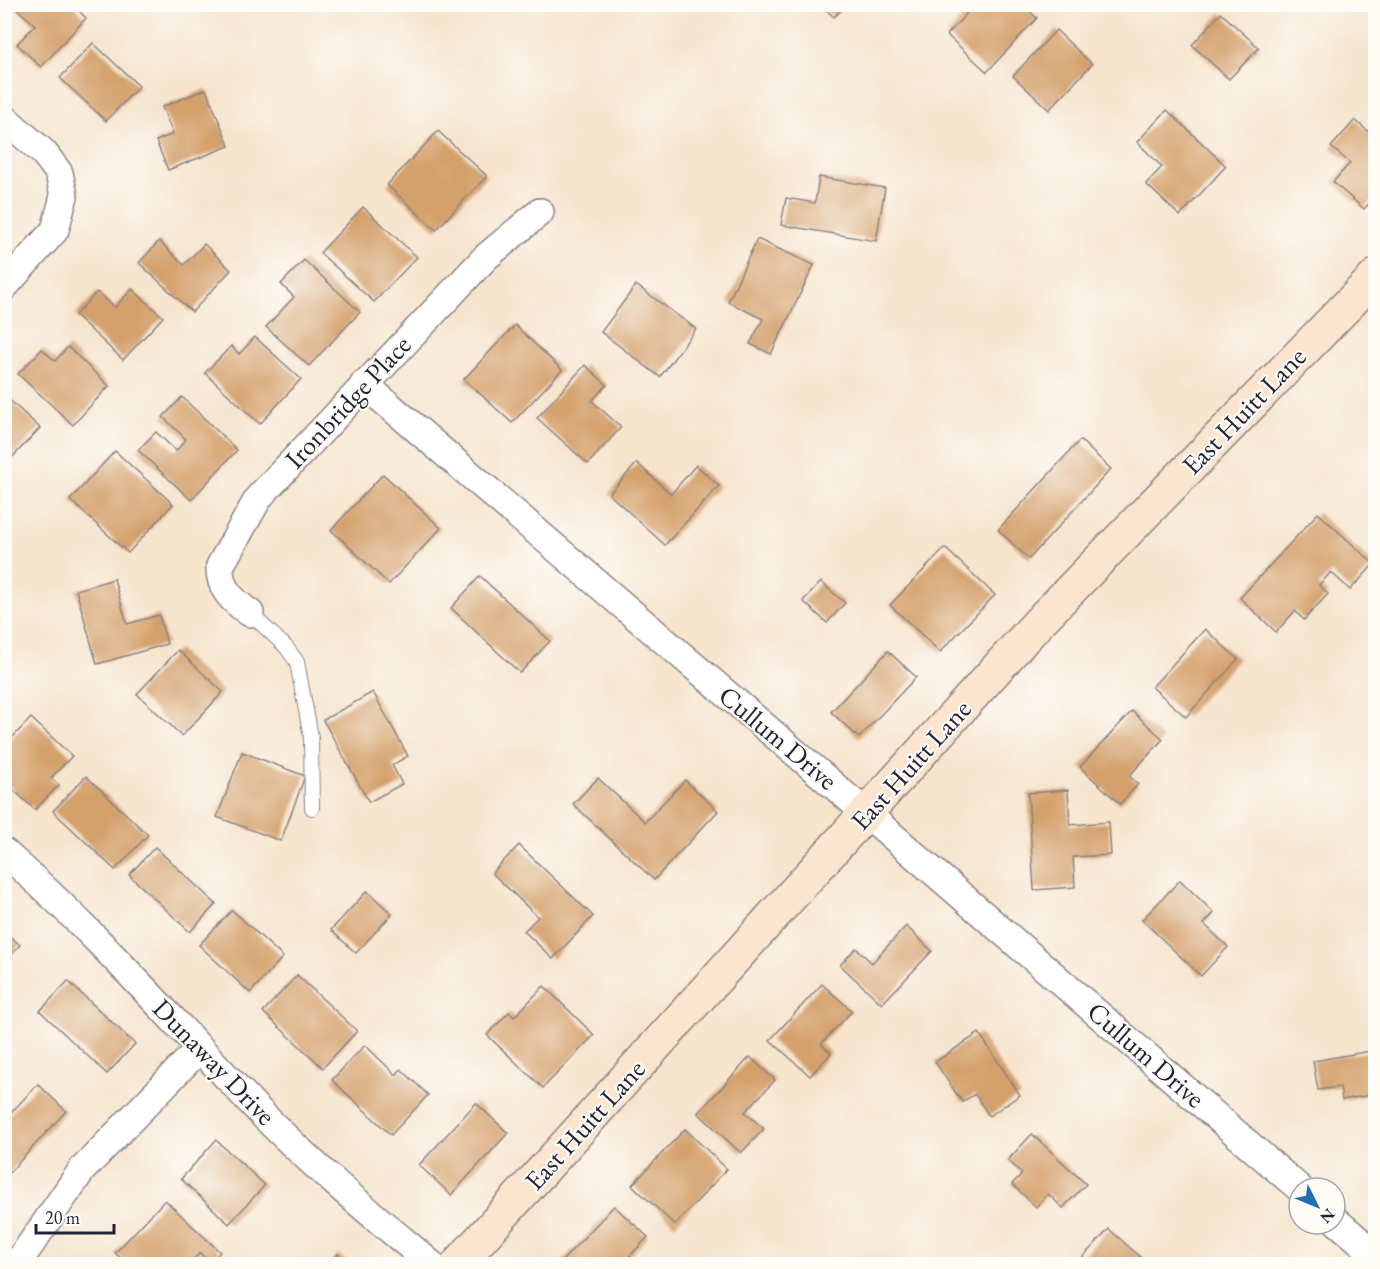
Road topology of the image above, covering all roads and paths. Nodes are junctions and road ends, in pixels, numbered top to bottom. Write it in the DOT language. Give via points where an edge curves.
graph roads {
  1 [pos="4,118"];
  2 [pos="540,212"];
  3 [pos="1376,276"];
  4 [pos="4,287"];
  5 [pos="364,384"];
  6 [pos="250,613"];
  7 [pos="312,808"];
  8 [pos="867,814"];
  9 [pos="4,852"];
  10 [pos="200,1048"];
  11 [pos="1287,1178"];
  12 [pos="1347,1230"];
  13 [pos="1376,1255"];
  14 [pos="17,1264"];
  15 [pos="431,1264"];
  16 [pos="458,1264"];
  1 -- 4 [label="street" via="44,153 59,173 64,196 55,231"];
  2 -- 5 [label="street, Ironbridge Place" via="486,257"];
  3 -- 8 [label="street, East Huitt Lane" via="1039,622"];
  5 -- 6 [label="street, Ironbridge Place" via="259,497 219,566 219,580 232,600"];
  5 -- 8 [label="street, Cullum Drive"];
  6 -- 7 [label="lane" via="297,662 310,737"];
  8 -- 11 [label="street, Cullum Drive"];
  8 -- 16 [label="street, East Huitt Lane"];
  9 -- 10 [label="street, Dunaway Drive" via="63,904"];
  10 -- 14 [label="street" via="82,1170"];
  10 -- 15 [label="street, Dunaway Drive" via="340,1188"];
  12 -- 13 [label="street"];
}
